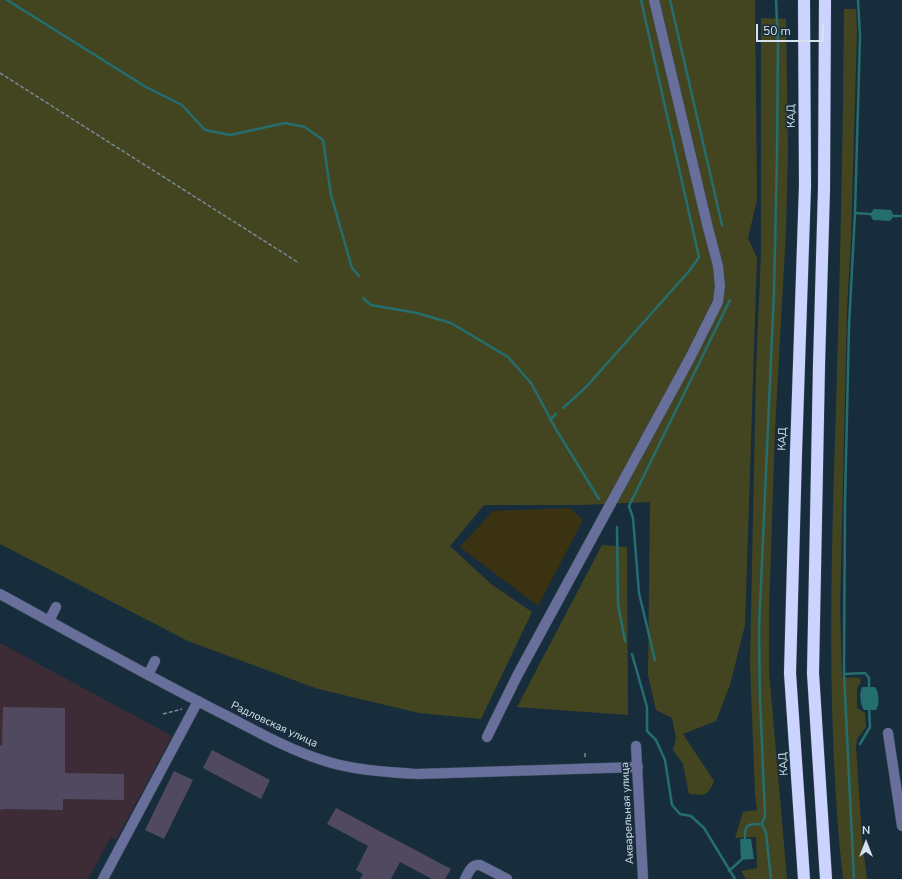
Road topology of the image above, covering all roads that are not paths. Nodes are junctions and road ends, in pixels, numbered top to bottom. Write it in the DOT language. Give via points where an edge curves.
graph roads {
  1 [pos="654,0"];
  2 [pos="804,0"];
  3 [pos="825,0"];
  4 [pos="0,594"];
  5 [pos="56,607"];
  6 [pos="49,621"];
  7 [pos="155,661"];
  8 [pos="148,674"];
  9 [pos="198,701"];
  10 [pos="888,733"];
  11 [pos="487,737"];
  12 [pos="636,746"];
  13 [pos="638,768"];
  14 [pos="902,826"];
  15 [pos="102,879"];
  16 [pos="465,879"];
  17 [pos="507,879"];
  18 [pos="643,879"];
  19 [pos="804,879"];
  20 [pos="826,879"];
  1 -- 11 [label="street" via="718,266 718,302 687,365 517,676"];
  2 -- 19 [label="highway, КАД" via="806,186 790,672"];
  3 -- 20 [label="highway" via="824,189 813,673"];
  4 -- 6 [label="street, Радловская улица"];
  5 -- 6 [label="street"];
  6 -- 8 [label="street, Радловская улица"];
  7 -- 8 [label="street"];
  8 -- 9 [label="street, Радловская улица"];
  9 -- 13 [label="street, Радловская улица" via="291,749 320,760 364,769 417,774"];
  9 -- 15 [label="street"];
  10 -- 14 [label="street"];
  12 -- 13 [label="street, Акварельная улица"];
  13 -- 18 [label="street, Акварельная улица"];
  16 -- 17 [label="street" via="475,864"];
}
